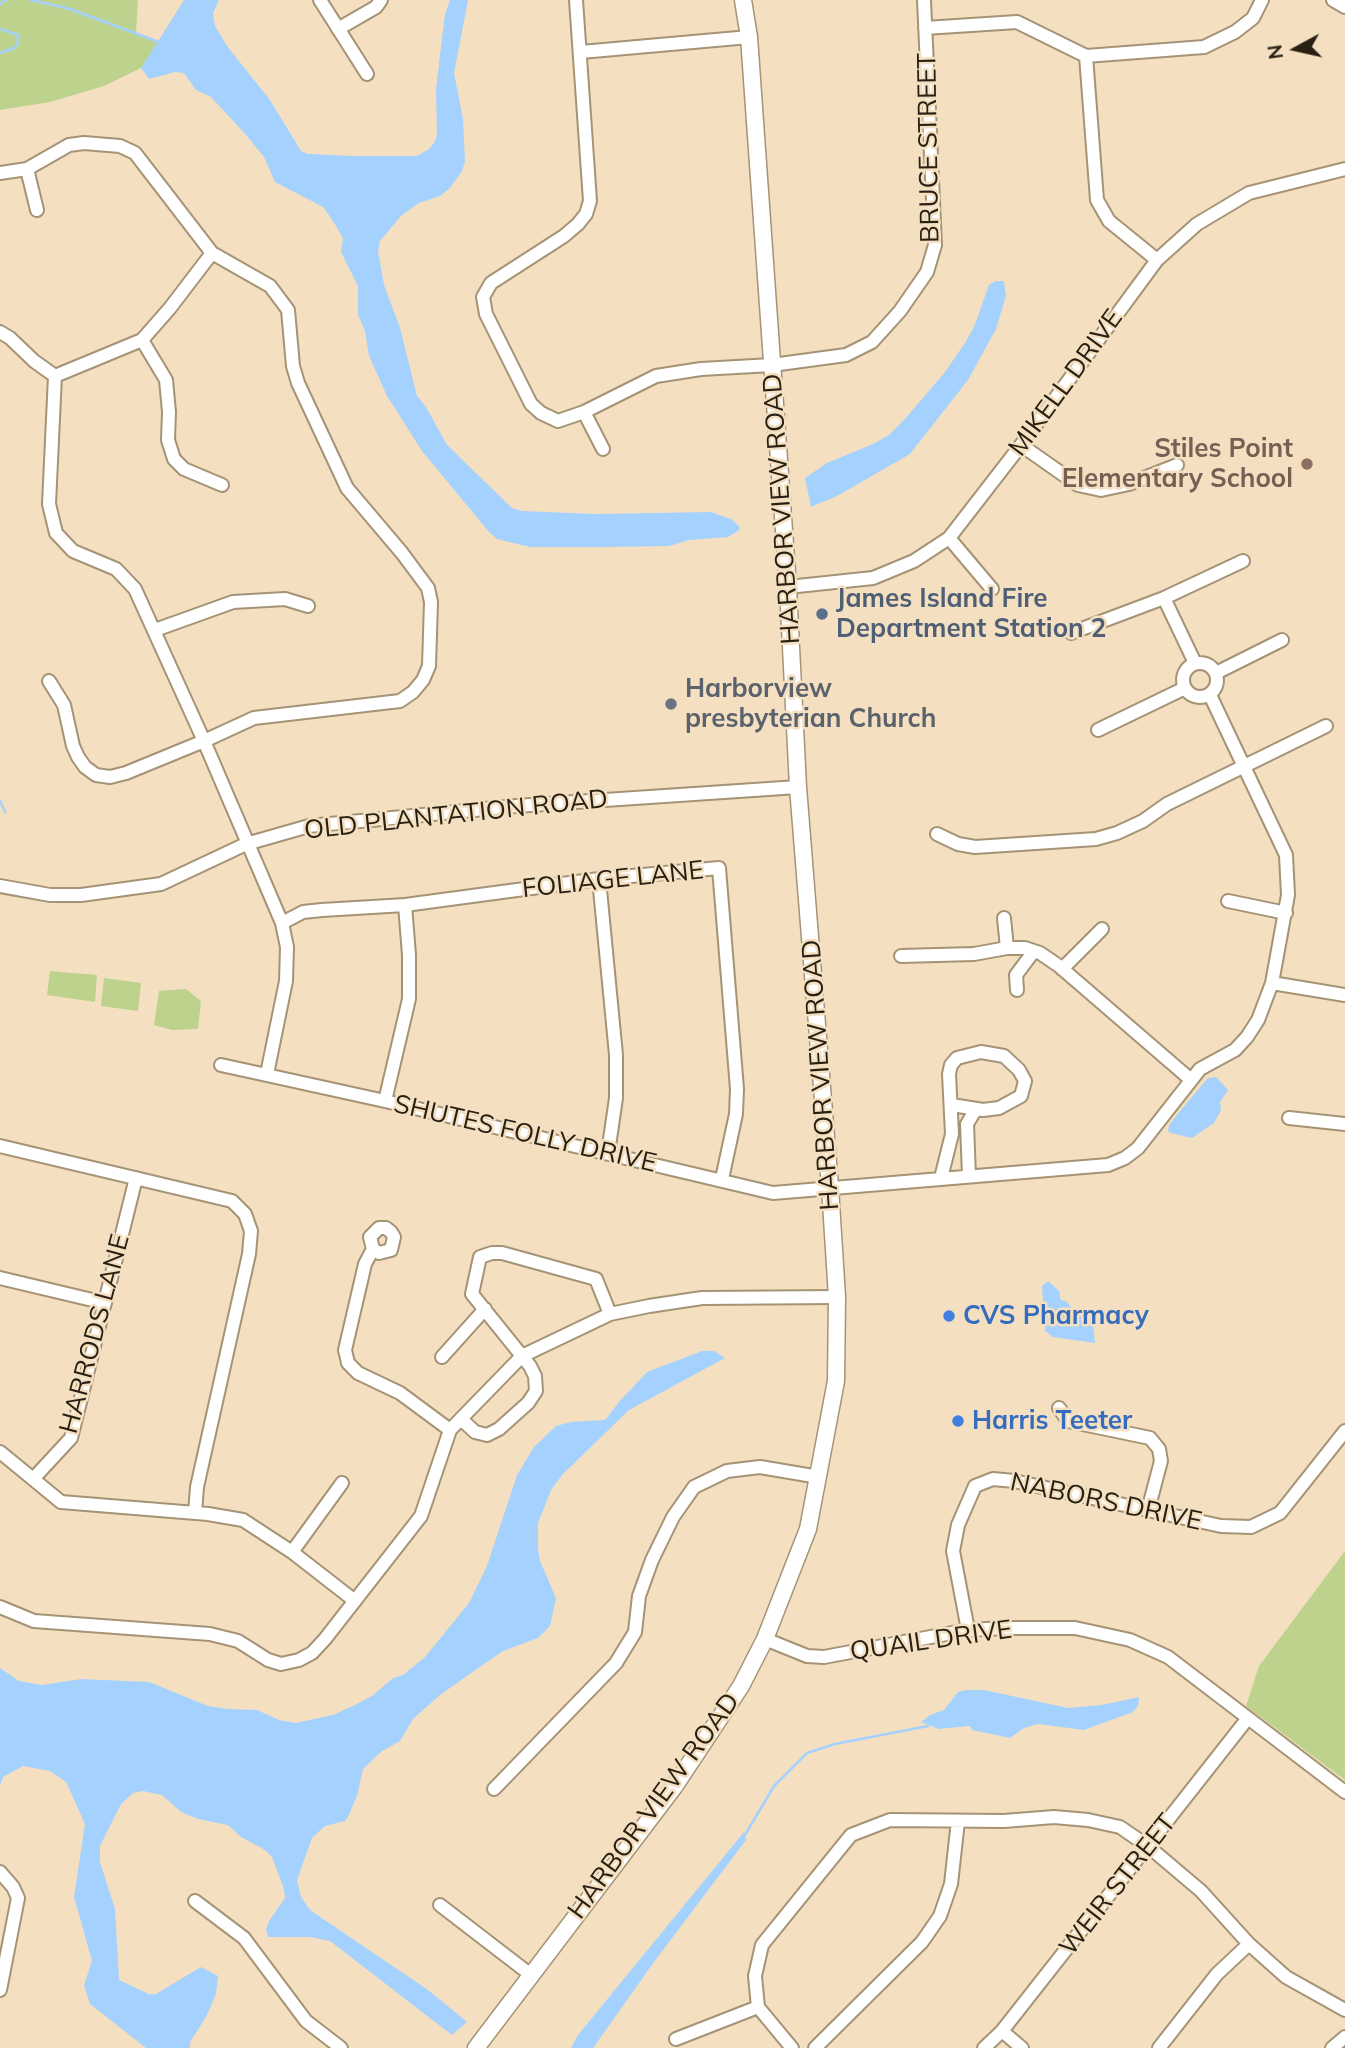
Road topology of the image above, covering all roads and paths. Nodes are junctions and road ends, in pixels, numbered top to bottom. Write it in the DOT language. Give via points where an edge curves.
graph roads {
  1 [pos="320,0"];
  2 [pos="380,0"];
  3 [pos="576,0"];
  4 [pos="743,0"];
  5 [pos="924,0"];
  6 [pos="1262,0"];
  7 [pos="1333,0"];
  8 [pos="1345,7"];
  9 [pos="338,29"];
  10 [pos="926,29"];
  11 [pos="749,37"];
  12 [pos="581,52"];
  13 [pos="1086,56"];
  14 [pos="367,74"];
  15 [pos="27,169"];
  16 [pos="1345,169"];
  17 [pos="0,173"];
  18 [pos="37,210"];
  19 [pos="212,253"];
  20 [pos="1157,260"];
  21 [pos="0,332"];
  22 [pos="142,340"];
  23 [pos="772,365"];
  24 [pos="55,376"];
  25 [pos="584,412"];
  26 [pos="1021,445"];
  27 [pos="603,449"];
  28 [pos="1177,465"];
  29 [pos="222,485"];
  30 [pos="949,538"];
  31 [pos="1243,561"];
  32 [pos="788,587"];
  33 [pos="992,589"];
  34 [pos="1164,598"];
  35 [pos="308,606"];
  36 [pos="155,631"];
  37 [pos="1071,633"];
  38 [pos="1282,640"];
  39 [pos="1195,663"];
  40 [pos="1216,673"];
  41 [pos="48,681"];
  42 [pos="1185,688"];
  43 [pos="1210,695"];
  44 [pos="1326,726"];
  45 [pos="1098,730"];
  46 [pos="204,741"];
  47 [pos="1245,765"];
  48 [pos="798,787"];
  49 [pos="937,834"];
  50 [pos="246,844"];
  51 [pos="599,879"];
  52 [pos="0,886"];
  53 [pos="1228,901"];
  54 [pos="405,905"];
  55 [pos="1286,913"];
  56 [pos="1004,918"];
  57 [pos="282,923"];
  58 [pos="1102,929"];
  59 [pos="1007,948"];
  60 [pos="1034,951"];
  61 [pos="901,956"];
  62 [pos="1062,969"];
  63 [pos="1272,984"];
  64 [pos="1017,989"];
  65 [pos="1345,995"];
  66 [pos="221,1065"];
  67 [pos="267,1074"];
  68 [pos="1190,1079"];
  69 [pos="385,1101"];
  70 [pos="952,1105"];
  71 [pos="976,1109"];
  72 [pos="1289,1118"];
  73 [pos="1345,1124"];
  74 [pos="0,1146"];
  75 [pos="608,1153"];
  76 [pos="969,1176"];
  77 [pos="136,1178"];
  78 [pos="941,1178"];
  79 [pos="722,1179"];
  80 [pos="830,1187"];
  81 [pos="373,1249"];
  82 [pos="0,1278"];
  83 [pos="837,1297"];
  84 [pos="105,1303"];
  85 [pos="485,1309"];
  86 [pos="610,1314"];
  87 [pos="522,1356"];
  88 [pos="442,1357"];
  89 [pos="1059,1408"];
  90 [pos="461,1419"];
  91 [pos="450,1430"];
  92 [pos="1345,1431"];
  93 [pos="0,1452"];
  94 [pos="820,1477"];
  95 [pos="33,1479"];
  96 [pos="342,1483"];
  97 [pos="1148,1510"];
  98 [pos="195,1513"];
  99 [pos="292,1552"];
  100 [pos="355,1601"];
  101 [pos="0,1607"];
  102 [pos="968,1630"];
  103 [pos="765,1639"];
  104 [pos="1248,1718"];
  105 [pos="494,1790"];
  106 [pos="1345,1792"];
  107 [pos="958,1821"];
  108 [pos="1149,1846"];
  109 [pos="0,1872"];
  110 [pos="195,1901"];
  111 [pos="440,1905"];
  112 [pos="1249,1944"];
  113 [pos="531,1975"];
  114 [pos="0,1990"];
  115 [pos="758,2007"];
  116 [pos="1345,2010"];
  117 [pos="1002,2031"];
  118 [pos="1345,2037"];
  119 [pos="676,2039"];
  120 [pos="341,2048"];
  121 [pos="476,2048"];
  122 [pos="792,2048"];
  123 [pos="815,2048"];
  124 [pos="984,2048"];
  125 [pos="1022,2048"];
  126 [pos="1158,2048"];
  127 [pos="1332,2048"];
  1 -- 9 [label="street"];
  2 -- 9 [label="street"];
  3 -- 12 [label="street"];
  4 -- 11 [label="main road, HARBOR VIEW ROAD"];
  5 -- 10 [label="street, BRUCE STREET"];
  6 -- 13 [label="street" via="1253,18 1204,47"];
  7 -- 8 [label="street"];
  9 -- 14 [label="street"];
  10 -- 13 [label="street" via="1017,22"];
  10 -- 23 [label="street, BRUCE STREET" via="935,245 926,272 872,342 846,355"];
  11 -- 12 [label="street"];
  11 -- 23 [label="main road, HARBOR VIEW ROAD"];
  12 -- 25 [label="street, BRUCE STREET" via="590,201 586,214 564,236 491,283 483,297 486,314 531,404 558,421"];
  13 -- 20 [label="street" via="1097,200 1108,221"];
  15 -- 17 [label="street"];
  15 -- 18 [label="street"];
  15 -- 19 [label="street" via="69,145 120,146 135,153"];
  16 -- 20 [label="street, MIKELL DRIVE" via="1250,193 1197,224"];
  19 -- 22 [label="street"];
  19 -- 46 [label="street" via="270,286 288,310 298,383 347,488 428,587 432,602 429,666 423,680 400,701 254,718"];
  20 -- 26 [label="street, MIKELL DRIVE"];
  21 -- 24 [label="street"];
  22 -- 24 [label="street"];
  22 -- 29 [label="street" via="166,380 168,440 174,459 184,469"];
  23 -- 25 [label="street, BRUCE STREET" via="656,376"];
  23 -- 32 [label="main road, HARBOR VIEW ROAD"];
  24 -- 36 [label="street" via="51,520 73,551 127,578"];
  25 -- 27 [label="street"];
  26 -- 28 [label="street" via="1078,485 1101,490"];
  26 -- 30 [label="street, MIKELL DRIVE"];
  30 -- 32 [label="street, MIKELL DRIVE" via="914,561 873,578"];
  30 -- 33 [label="street"];
  31 -- 34 [label="street"];
  32 -- 48 [label="main road, HARBOR VIEW ROAD"];
  34 -- 37 [label="street"];
  34 -- 39 [label="street"];
  35 -- 36 [label="street" via="285,599 233,602"];
  36 -- 46 [label="street"];
  38 -- 40 [label="street"];
  39 -- 40 [label="street" via="1211,666"];
  39 -- 42 [label="street" via="1184,675"];
  40 -- 43 [label="street" via="1216,689"];
  41 -- 46 [label="street" via="65,705 78,757 96,775 126,773"];
  42 -- 43 [label="street" via="1194,697"];
  42 -- 45 [label="street"];
  43 -- 47 [label="street, SHUTES FOLLY DRIVE"];
  44 -- 47 [label="street"];
  46 -- 50 [label="street"];
  47 -- 49 [label="street" via="1143,821 1096,839 975,847"];
  47 -- 55 [label="street, SHUTES FOLLY DRIVE" via="1286,855"];
  48 -- 50 [label="street, OLD PLANTATION ROAD" via="309,826"];
  48 -- 80 [label="main road, HARBOR VIEW ROAD"];
  50 -- 52 [label="street, OLD PLANTATION ROAD" via="160,884 81,895"];
  50 -- 57 [label="street"];
  51 -- 54 [label="street, FOLIAGE LANE"];
  51 -- 75 [label="street" via="616,1055"];
  51 -- 79 [label="street, FOLIAGE LANE" via="719,868 737,1089"];
  53 -- 55 [label="street"];
  54 -- 57 [label="street, FOLIAGE LANE" via="303,912"];
  54 -- 69 [label="street" via="408,999"];
  55 -- 63 [label="street, SHUTES FOLLY DRIVE"];
  56 -- 59 [label="street"];
  57 -- 67 [label="street" via="286,981"];
  58 -- 62 [label="street"];
  59 -- 60 [label="street"];
  59 -- 61 [label="street"];
  60 -- 62 [label="street"];
  60 -- 64 [label="street" via="1016,975"];
  62 -- 68 [label="street"];
  63 -- 65 [label="street"];
  63 -- 68 [label="street, SHUTES FOLLY DRIVE" via="1247,1037"];
  66 -- 67 [label="street, SHUTES FOLLY DRIVE"];
  67 -- 69 [label="street, SHUTES FOLLY DRIVE"];
  68 -- 76 [label="street, SHUTES FOLLY DRIVE" via="1138,1148 1125,1158 1108,1165"];
  69 -- 75 [label="street, SHUTES FOLLY DRIVE"];
  70 -- 71 [label="street"];
  70 -- 71 [label="street" via="949,1074 957,1058 981,1052 1004,1056 1024,1081 1021,1096 999,1108"];
  70 -- 78 [label="street" via="952,1134"];
  71 -- 76 [label="street" via="967,1124"];
  72 -- 73 [label="street"];
  74 -- 77 [label="street"];
  75 -- 79 [label="street, SHUTES FOLLY DRIVE"];
  76 -- 78 [label="street, SHUTES FOLLY DRIVE"];
  77 -- 84 [label="street, HARRODS LANE"];
  77 -- 98 [label="street" via="232,1201 245,1214 251,1231"];
  78 -- 80 [label="street, SHUTES FOLLY DRIVE"];
  79 -- 80 [label="street, SHUTES FOLLY DRIVE" via="773,1193"];
  80 -- 83 [label="main road, HARBOR VIEW ROAD"];
  81 -- 91 [label="street" via="365,1264 345,1350 348,1363"];
  82 -- 84 [label="street"];
  83 -- 86 [label="street" via="702,1298"];
  83 -- 94 [label="main road, HARBOR VIEW ROAD" via="836,1381"];
  84 -- 95 [label="street, HARRODS LANE" via="71,1438"];
  85 -- 86 [label="street" via="472,1294 480,1257 502,1253 596,1279"];
  85 -- 87 [label="street"];
  85 -- 88 [label="street"];
  86 -- 87 [label="street"];
  87 -- 90 [label="street"];
  87 -- 90 [label="street" via="535,1376 536,1391 528,1403 487,1435 475,1432"];
  89 -- 97 [label="street" via="1068,1421 1150,1437 1161,1461"];
  90 -- 91 [label="street"];
  91 -- 100 [label="street" via="421,1516"];
  92 -- 97 [label="street, NABORS DRIVE" via="1280,1513 1251,1527 1221,1526"];
  93 -- 95 [label="street"];
  94 -- 103 [label="main road, HARBOR VIEW ROAD" via="808,1529"];
  94 -- 105 [label="street" via="760,1467 727,1471 694,1486 652,1560 639,1596 635,1632 616,1663"];
  95 -- 98 [label="street" via="61,1502"];
  96 -- 99 [label="street"];
  97 -- 102 [label="street, NABORS DRIVE" via="993,1479 975,1486 958,1525 953,1551"];
  98 -- 99 [label="street" via="243,1520"];
  99 -- 100 [label="street"];
  100 -- 101 [label="street" via="312,1653 281,1664 238,1640 209,1634 34,1621"];
  102 -- 103 [label="street, QUAIL DRIVE" via="824,1657 807,1656"];
  102 -- 104 [label="street, QUAIL DRIVE" via="1075,1628 1130,1640 1168,1657"];
  103 -- 113 [label="main road, HARBOR VIEW ROAD" via="734,1698 689,1766"];
  104 -- 106 [label="street, QUAIL DRIVE"];
  104 -- 108 [label="street, WEIR STREET"];
  107 -- 108 [label="street" via="1088,1820 1120,1827"];
  107 -- 115 [label="street" via="890,1820 851,1835 762,1945 755,1976"];
  107 -- 123 [label="street" via="951,1884 940,1916 922,1942"];
  108 -- 112 [label="street" via="1201,1891"];
  108 -- 117 [label="street, WEIR STREET"];
  109 -- 114 [label="street" via="18,1898"];
  110 -- 120 [label="street" via="244,1938 306,2021"];
  111 -- 113 [label="street"];
  112 -- 116 [label="street" via="1286,1977"];
  112 -- 126 [label="street" via="1217,1974"];
  113 -- 121 [label="main road, HARBOR VIEW ROAD"];
  115 -- 119 [label="street"];
  115 -- 122 [label="street"];
  117 -- 124 [label="street, WEIR STREET"];
  117 -- 125 [label="street"];
  118 -- 127 [label="street"];
}
